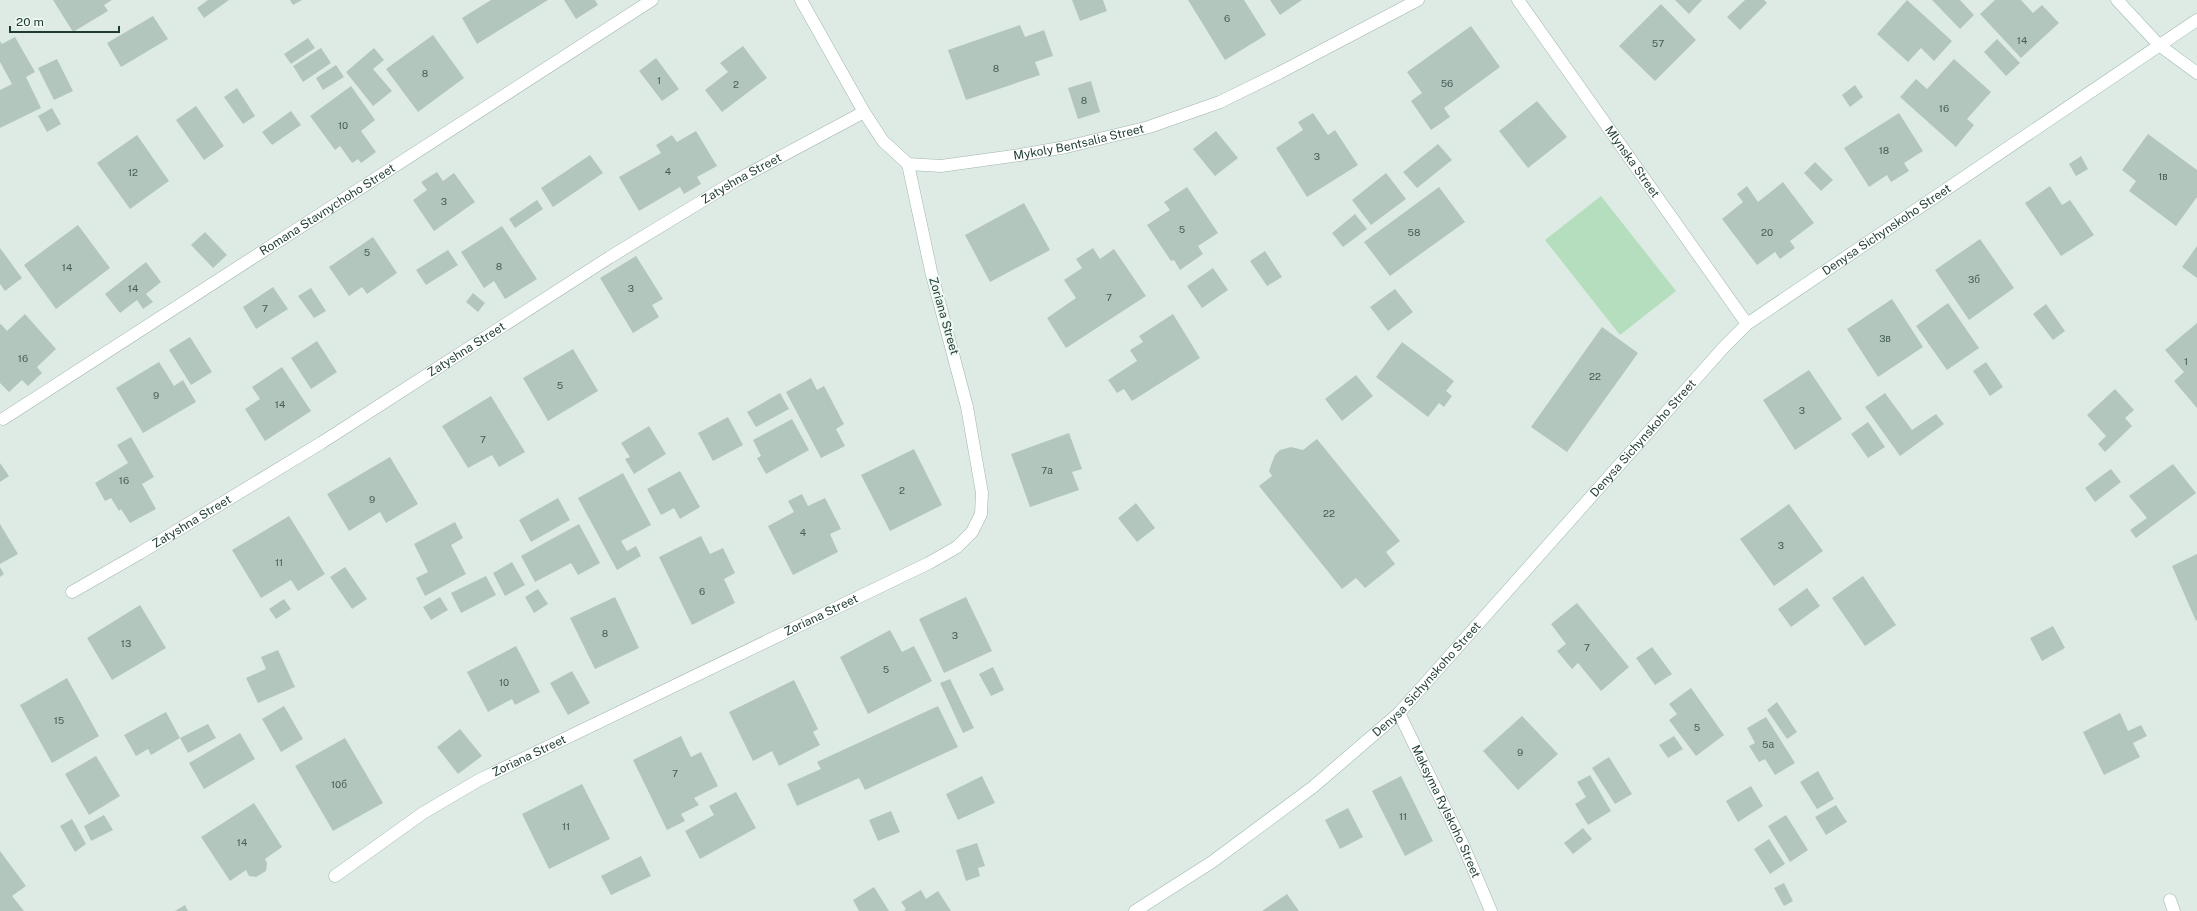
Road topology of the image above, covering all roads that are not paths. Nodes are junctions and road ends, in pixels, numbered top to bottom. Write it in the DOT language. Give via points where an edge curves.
graph roads {
  1 [pos="652,0"];
  2 [pos="801,0"];
  3 [pos="1418,0"];
  4 [pos="1518,0"];
  5 [pos="2117,0"];
  6 [pos="2197,20"];
  7 [pos="2159,45"];
  8 [pos="2197,73"];
  9 [pos="864,112"];
  10 [pos="908,164"];
  11 [pos="1747,324"];
  12 [pos="3,418"];
  13 [pos="72,592"];
  14 [pos="1398,713"];
  15 [pos="335,876"];
  16 [pos="1134,911"];
  17 [pos="1491,911"];
  1 -- 12 [label="street, Romana Stavnychoho Street"];
  2 -- 9 [label="street"];
  3 -- 10 [label="street, Mykoly Bentsalia Street" via="1220,102 1149,127 1020,155 941,166"];
  4 -- 11 [label="street, Mlynska Street"];
  5 -- 7 [label="street"];
  6 -- 7 [label="street, Denysa Sichynskoho Street"];
  7 -- 8 [label="street"];
  7 -- 11 [label="street, Denysa Sichynskoho Street"];
  9 -- 10 [label="street" via="883,141"];
  9 -- 13 [label="street, Zatyshna Street" via="735,180 610,257 321,443"];
  10 -- 15 [label="street, Zoriana Street" via="931,271 966,400 979,471 982,503 978,523 972,532 957,547 929,563 479,780 423,813"];
  11 -- 14 [label="street, Denysa Sichynskoho Street"];
  14 -- 16 [label="street, Denysa Sichynskoho Street" via="1313,786 1212,862"];
  14 -- 17 [label="street, Maksyma Rylskoho Street" via="1463,845"];
}
